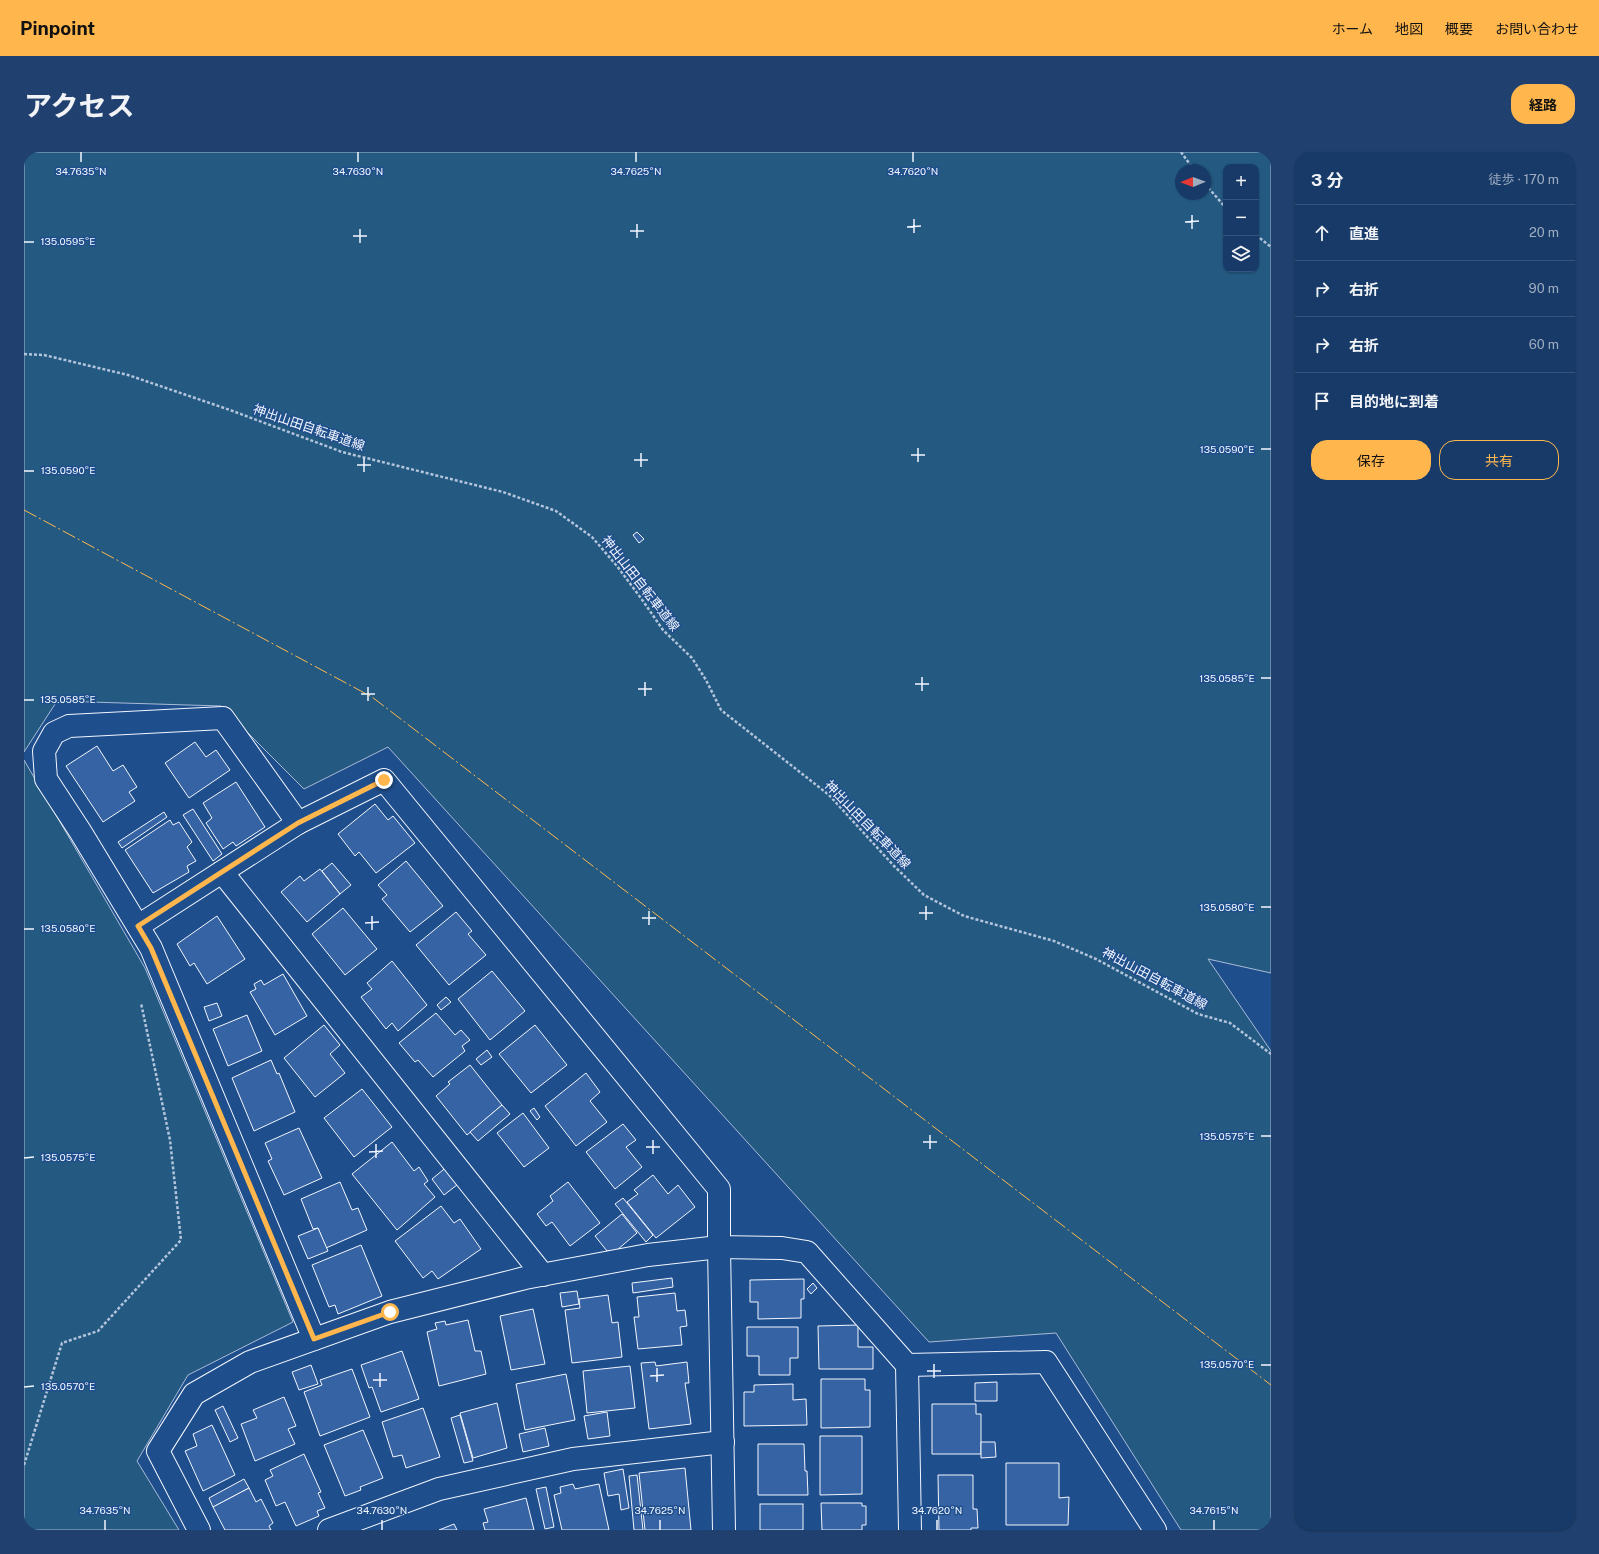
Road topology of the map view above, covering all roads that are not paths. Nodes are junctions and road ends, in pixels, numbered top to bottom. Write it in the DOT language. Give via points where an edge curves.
graph roads {
  1 [pos="298,823"];
  2 [pos="222,872"];
  3 [pos="138,926"];
  4 [pos="719,1247"];
  5 [pos="543,1275"];
  6 [pos="314,1339"];
  7 [pos="907,1365"];
  8 [pos="722,1442"];
  9 [pos="199,1530"];
  10 [pos="329,1530"];
  11 [pos="724,1530"];
  12 [pos="910,1530"];
  13 [pos="1155,1530"];
  1 -- 2 [label="street"];
  1 -- 3 [label="street" via="223,718 69,726 54,733 44,751 46,779"];
  1 -- 4 [label="street" via="384,780 719,1189"];
  2 -- 3 [label="street"];
  2 -- 5 [label="street"];
  3 -- 6 [label="street" via="151,948"];
  4 -- 5 [label="street" via="648,1255"];
  4 -- 7 [label="street" via="782,1248 807,1252"];
  4 -- 8 [label="street"];
  5 -- 6 [label="street" via="390,1312"];
  6 -- 9 [label="street" via="250,1362 194,1394 158,1451"];
  7 -- 12 [label="street"];
  7 -- 13 [label="street" via="1046,1362"];
  8 -- 10 [label="street" via="573,1459 447,1487"];
  8 -- 11 [label="street"];
}
